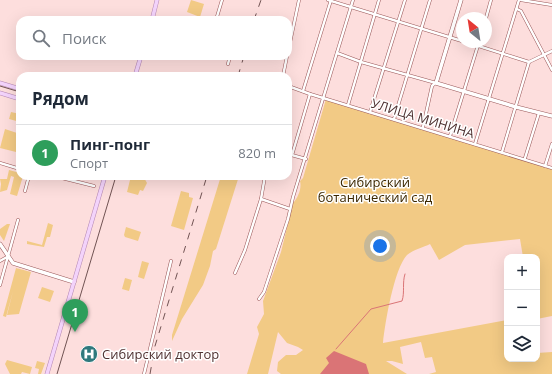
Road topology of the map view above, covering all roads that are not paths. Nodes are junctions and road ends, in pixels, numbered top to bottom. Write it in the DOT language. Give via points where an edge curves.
graph roads {
  1 [pos="157,0"];
  2 [pos="222,0"];
  3 [pos="299,0"];
  4 [pos="330,0"];
  5 [pos="353,0"];
  6 [pos="379,0"];
  7 [pos="405,0"];
  8 [pos="430,0"];
  9 [pos="461,0"];
  10 [pos="491,0"];
  11 [pos="520,0"];
  12 [pos="547,0"];
  13 [pos="533,1"];
  14 [pos="546,4"];
  15 [pos="552,5"];
  16 [pos="351,8"];
  17 [pos="517,9"];
  18 [pos="488,12"];
  19 [pos="375,15"];
  20 [pos="153,16"];
  21 [pos="217,16"];
  22 [pos="398,22"];
  23 [pos="421,29"];
  24 [pos="292,33"];
  25 [pos="449,37"];
  26 [pos="456,39"];
  27 [pos="477,48"];
  28 [pos="489,48"];
  29 [pos="552,51"];
  30 [pos="337,53"];
  31 [pos="503,53"];
  32 [pos="544,56"];
  33 [pos="140,60"];
  34 [pos="229,60"];
  35 [pos="286,60"];
  36 [pos="361,62"];
  37 [pos="529,62"];
  38 [pos="228,64"];
  39 [pos="384,67"];
  40 [pos="552,70"];
  41 [pos="136,72"];
  42 [pos="284,72"];
  43 [pos="407,74"];
  44 [pos="0,83"];
  45 [pos="436,83"];
  46 [pos="8,86"];
  47 [pos="292,87"];
  48 [pos="16,88"];
  49 [pos="303,91"];
  50 [pos="463,92"];
  51 [pos="0,93"];
  52 [pos="6,94"];
  53 [pos="310,94"];
  54 [pos="16,97"];
  55 [pos="324,98"];
  56 [pos="488,99"];
  57 [pos="348,105"];
  58 [pos="516,107"];
  59 [pos="370,112"];
  60 [pos="539,113"];
  61 [pos="552,116"];
  62 [pos="394,118"];
  63 [pos="423,127"];
  64 [pos="450,136"];
  65 [pos="475,144"];
  66 [pos="552,144"];
  67 [pos="502,152"];
  68 [pos="292,155"];
  69 [pos="525,158"];
  70 [pos="306,159"];
  71 [pos="0,163"];
  72 [pos="546,166"];
  73 [pos="16,168"];
  74 [pos="552,168"];
  75 [pos="28,180"];
  76 [pos="70,180"];
  77 [pos="104,180"];
  78 [pos="264,180"];
  79 [pos="94,186"];
  80 [pos="25,191"];
  81 [pos="261,199"];
  82 [pos="290,209"];
  83 [pos="18,220"];
  84 [pos="0,244"];
  85 [pos="8,257"];
  86 [pos="0,261"];
  87 [pos="171,261"];
  88 [pos="235,273"];
  89 [pos="74,282"];
  90 [pos="0,285"];
  91 [pos="259,299"];
  92 [pos="47,374"];
  93 [pos="144,374"];
  1 -- 20 [label="main road"];
  2 -- 21 [label="street"];
  3 -- 24 [label="street"];
  4 -- 16 [label="street"];
  4 -- 49 [label="street"];
  5 -- 16 [label="street"];
  6 -- 19 [label="street"];
  7 -- 22 [label="street"];
  8 -- 23 [label="street"];
  9 -- 25 [label="street"];
  10 -- 18 [label="street"];
  11 -- 13 [label="street"];
  11 -- 17 [label="street"];
  12 -- 14 [label="street"];
  13 -- 14 [label="street"];
  14 -- 15 [label="street"];
  16 -- 19 [label="street"];
  16 -- 30 [label="street"];
  17 -- 31 [label="street"];
  17 -- 32 [label="street" via="521,11"];
  19 -- 22 [label="street"];
  19 -- 36 [label="street"];
  22 -- 23 [label="street"];
  22 -- 39 [label="street"];
  23 -- 25 [label="street"];
  23 -- 43 [label="street"];
  25 -- 26 [label="street"];
  25 -- 45 [label="street"];
  27 -- 50 [label="street"];
  28 -- 31 [label="street"];
  29 -- 32 [label="street"];
  30 -- 36 [label="street"];
  30 -- 55 [label="street"];
  31 -- 37 [label="street"];
  31 -- 56 [label="street"];
  32 -- 37 [label="street"];
  32 -- 40 [label="street"];
  33 -- 41 [label="main road"];
  34 -- 38 [label="street"];
  35 -- 42 [label="street"];
  36 -- 39 [label="street"];
  36 -- 57 [label="street"];
  37 -- 58 [label="street"];
  39 -- 43 [label="street"];
  39 -- 59 [label="street"];
  43 -- 45 [label="street"];
  43 -- 62 [label="street"];
  44 -- 46 [label="main road"];
  45 -- 50 [label="street"];
  45 -- 63 [label="street" via="432,86"];
  46 -- 48 [label="main road"];
  46 -- 52 [label="main road"];
  47 -- 49 [label="street, УЛИЦА МИНИНА"];
  49 -- 53 [label="street, УЛИЦА МИНИНА"];
  50 -- 56 [label="street"];
  50 -- 64 [label="street"];
  51 -- 52 [label="main road"];
  52 -- 54 [label="main road"];
  53 -- 55 [label="street, УЛИЦА МИНИНА"];
  53 -- 68 [label="street"];
  55 -- 57 [label="street, УЛИЦА МИНИНА"];
  55 -- 70 [label="street"];
  56 -- 58 [label="street"];
  56 -- 65 [label="street"];
  57 -- 59 [label="street, УЛИЦА МИНИНА"];
  58 -- 60 [label="street"];
  58 -- 67 [label="street"];
  59 -- 62 [label="street, УЛИЦА МИНИНА"];
  60 -- 61 [label="street"];
  60 -- 69 [label="street"];
  62 -- 63 [label="street, УЛИЦА МИНИНА"];
  63 -- 64 [label="street, УЛИЦА МИНИНА"];
  64 -- 65 [label="street, УЛИЦА МИНИНА"];
  65 -- 67 [label="street, УЛИЦА МИНИНА"];
  66 -- 72 [label="street"];
  67 -- 69 [label="street, УЛИЦА МИНИНА"];
  68 -- 70 [label="street"];
  69 -- 72 [label="street, УЛИЦА МИНИНА"];
  70 -- 82 [label="street"];
  71 -- 73 [label="street"];
  72 -- 74 [label="street, УЛИЦА МИНИНА"];
  75 -- 80 [label="street"];
  76 -- 79 [label="street"];
  77 -- 89 [label="main road"];
  78 -- 81 [label="street"];
  81 -- 82 [label="street"];
  81 -- 88 [label="street"];
  82 -- 91 [label="street" via="264,292"];
  83 -- 85 [label="street"];
  84 -- 85 [label="street"];
  85 -- 86 [label="street"];
  85 -- 89 [label="street" via="15,264"];
  85 -- 90 [label="street"];
  87 -- 93 [label="street"];
  89 -- 92 [label="main road"];
}
